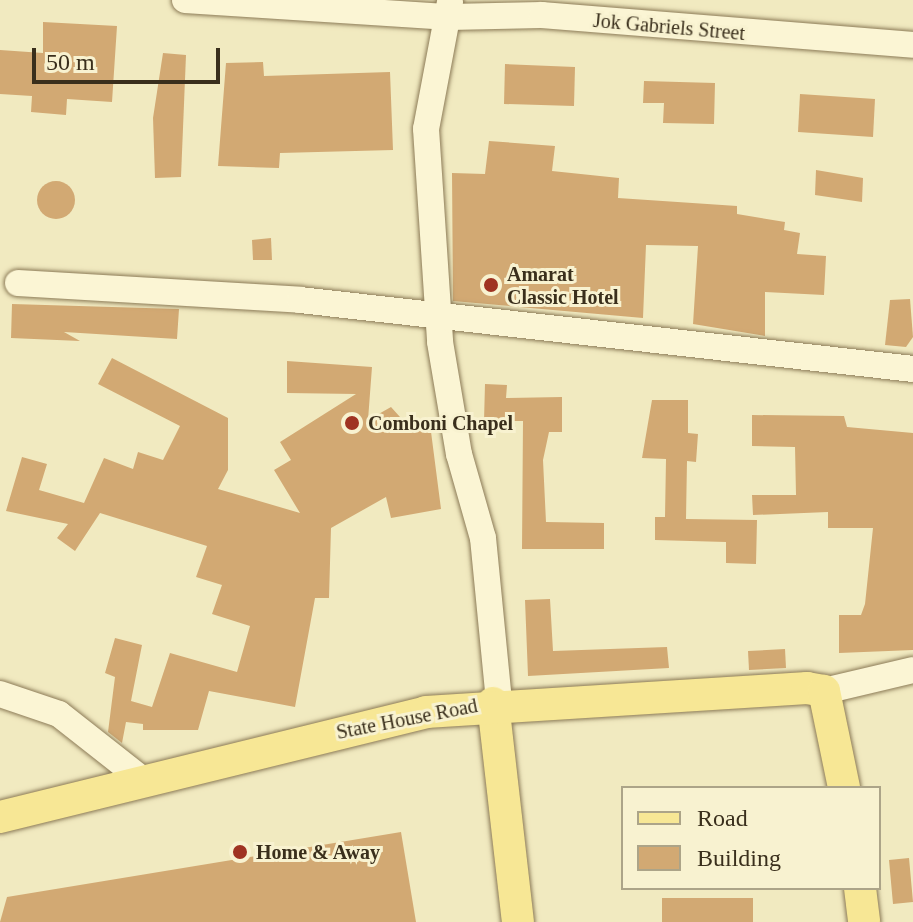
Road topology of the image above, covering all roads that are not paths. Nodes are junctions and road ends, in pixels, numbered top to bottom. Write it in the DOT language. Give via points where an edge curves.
graph roads {
  1 [pos="185,0"];
  2 [pos="450,9"];
  3 [pos="913,45"];
  4 [pos="18,283"];
  5 [pos="440,316"];
  6 [pos="913,369"];
  7 [pos="913,670"];
  8 [pos="824,691"];
  9 [pos="0,694"];
  10 [pos="496,702"];
  11 [pos="144,781"];
  12 [pos="844,786"];
  13 [pos="0,817"];
  14 [pos="860,890"];
  15 [pos="518,922"];
  16 [pos="864,922"];
  1 -- 2 [label="street, Jok Gabriels Street"];
  2 -- 3 [label="street, Jok Gabriels Street"];
  2 -- 5 [label="street" via="426,129"];
  4 -- 5 [label="street"];
  5 -- 6 [label="street"];
  5 -- 10 [label="street" via="459,454 483,538"];
  7 -- 8 [label="street, State House Road"];
  8 -- 10 [label="main road, State House Road"];
  8 -- 12 [label="main road"];
  9 -- 11 [label="street" via="59,714"];
  10 -- 11 [label="main road, State House Road" via="388,720"];
  10 -- 15 [label="main road"];
  11 -- 13 [label="main road, State House Road"];
  14 -- 16 [label="main road"];
}
